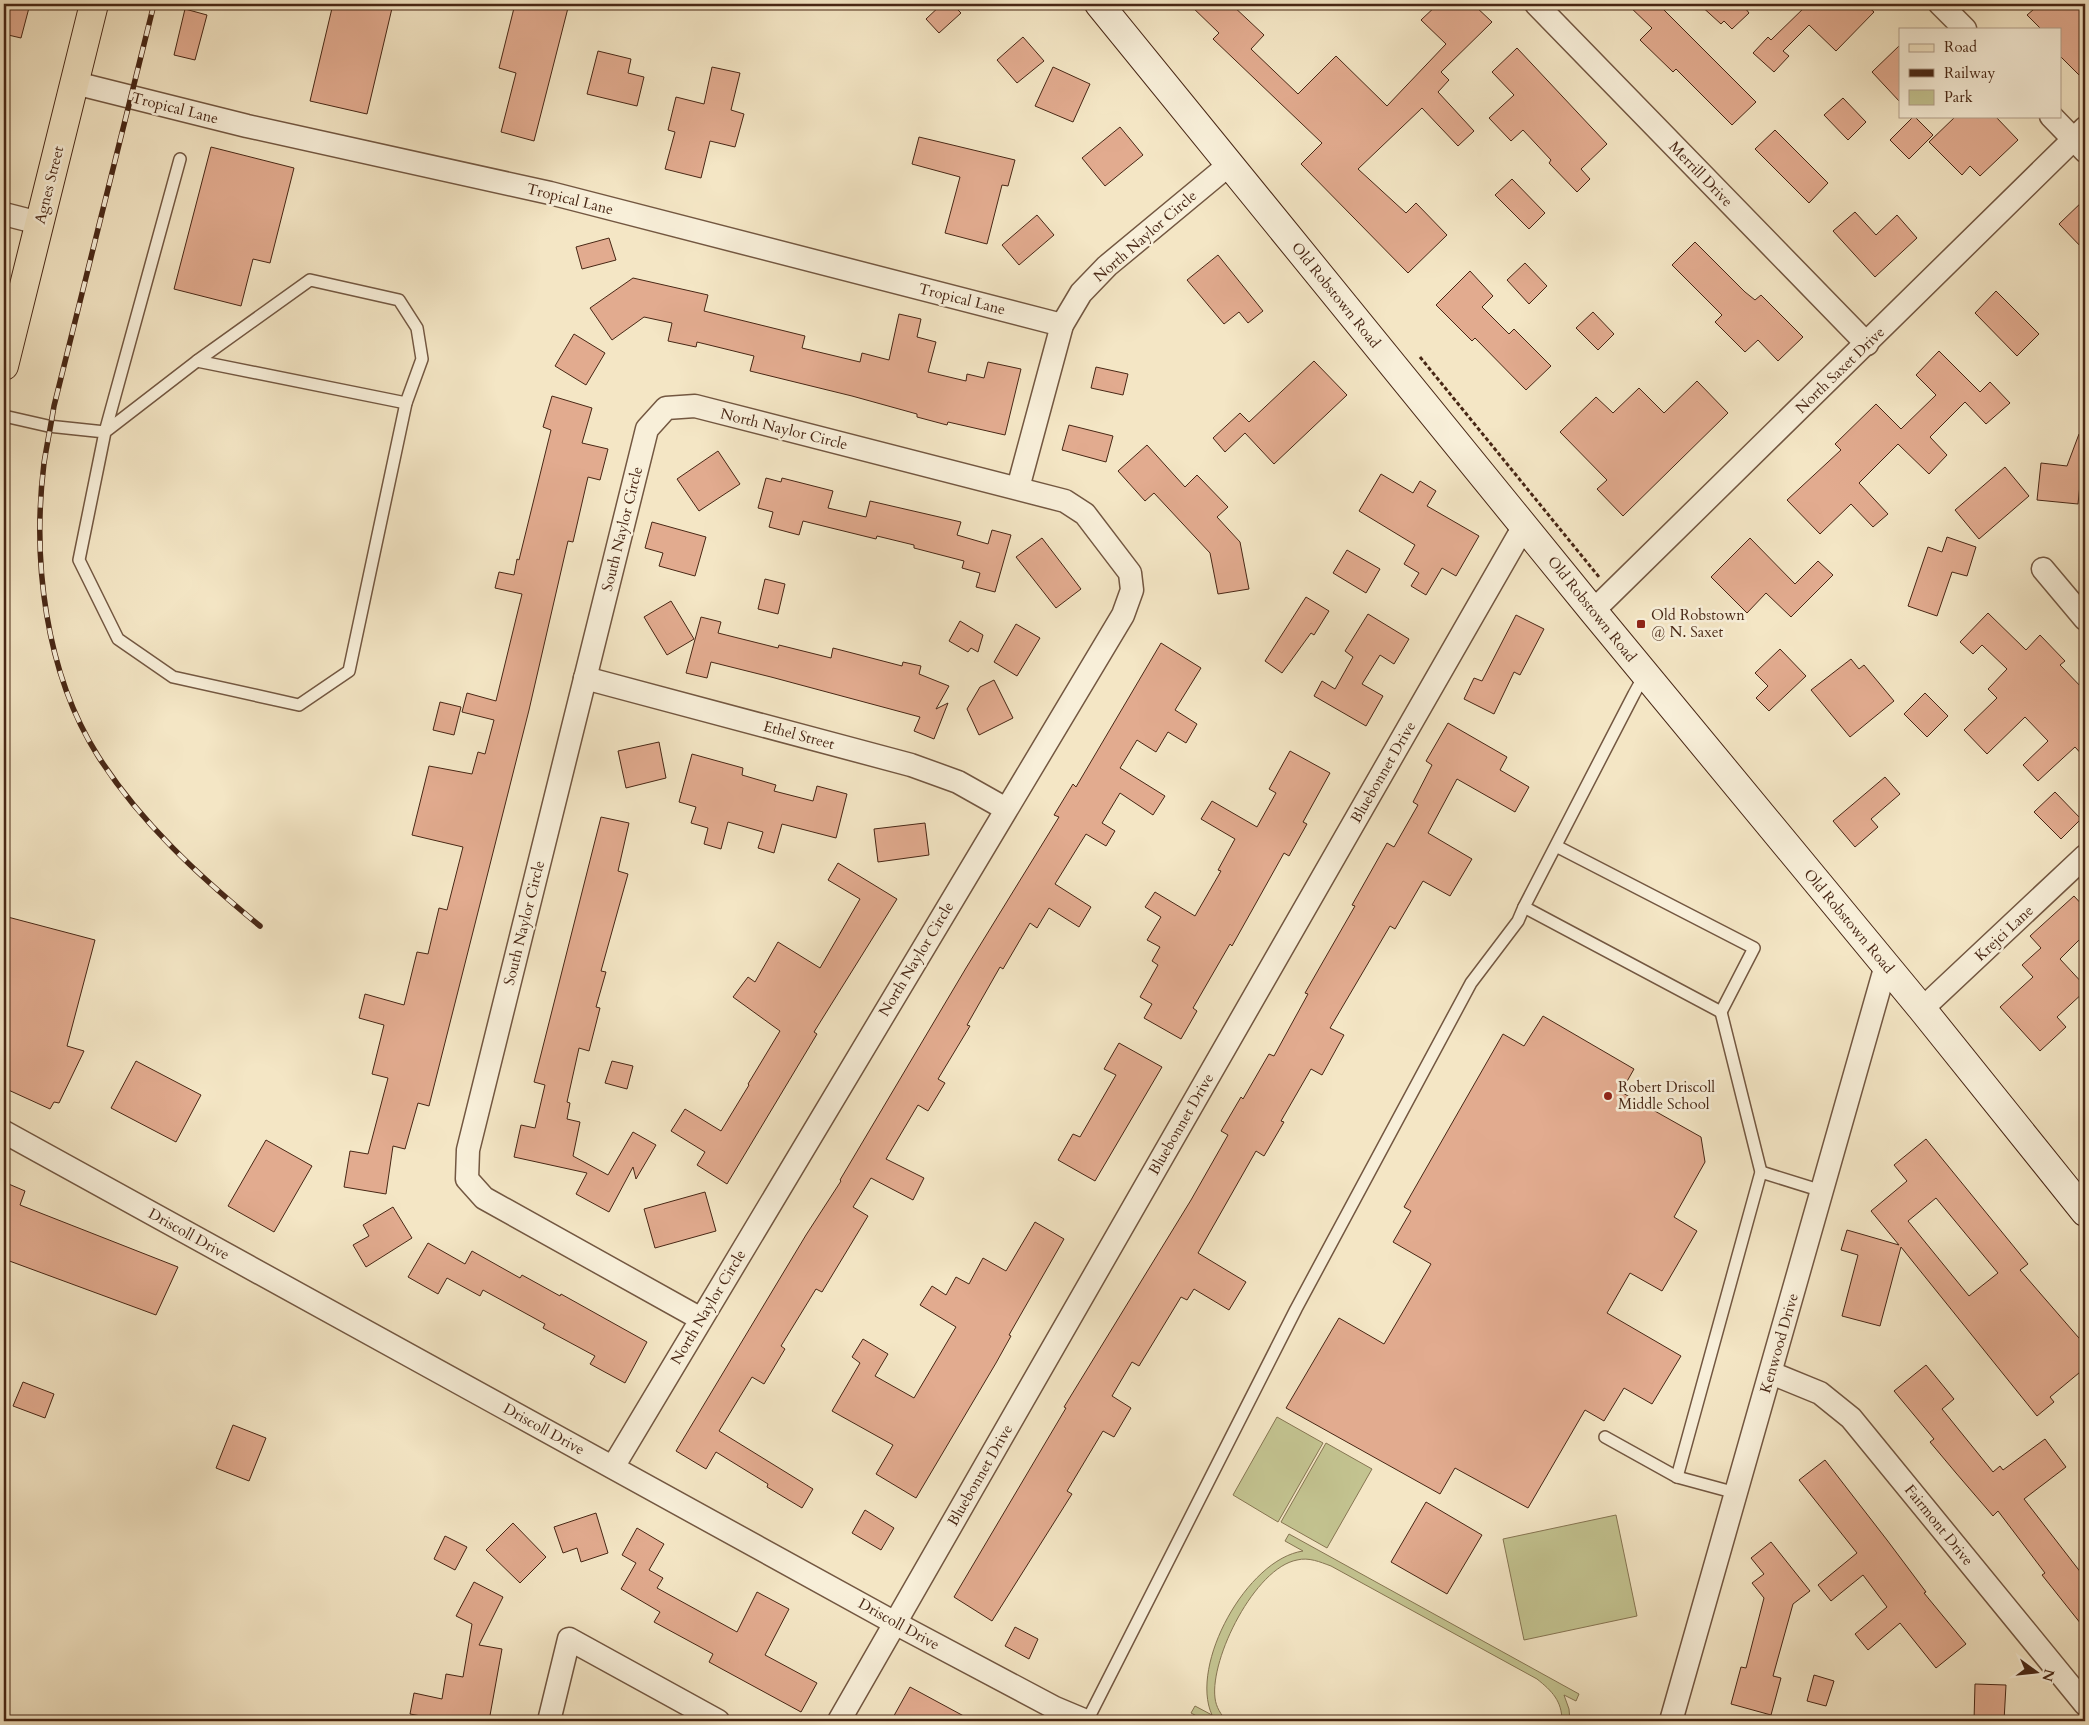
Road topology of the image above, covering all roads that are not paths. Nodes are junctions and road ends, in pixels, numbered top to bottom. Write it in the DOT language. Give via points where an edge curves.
graph roads {
  1 [pos="94,4"];
  2 [pos="1099,4"];
  3 [pos="1536,4"];
  4 [pos="1940,4"];
  5 [pos="1964,28"];
  6 [pos="75,83"];
  7 [pos="2054,118"];
  8 [pos="2081,139"];
  9 [pos="180,159"];
  10 [pos="1230,164"];
  11 [pos="4,214"];
  12 [pos="39,223"];
  13 [pos="1062,325"];
  14 [pos="1867,344"];
  15 [pos="197,361"];
  16 [pos="4,366"];
  17 [pos="406,403"];
  18 [pos="666,408"];
  19 [pos="4,416"];
  20 [pos="105,432"];
  21 [pos="1018,488"];
  22 [pos="1524,526"];
  23 [pos="2043,569"];
  24 [pos="1593,610"];
  25 [pos="2085,619"];
  26 [pos="1645,674"];
  27 [pos="585,678"];
  28 [pos="1006,809"];
  29 [pos="1556,846"];
  30 [pos="2085,856"];
  31 [pos="1524,907"];
  32 [pos="1886,965"];
  33 [pos="1922,1009"];
  34 [pos="1721,1012"];
  35 [pos="4,1132"];
  36 [pos="1761,1172"];
  37 [pos="1822,1191"];
  38 [pos="2085,1212"];
  39 [pos="701,1318"];
  40 [pos="1771,1373"];
  41 [pos="1605,1437"];
  42 [pos="613,1467"];
  43 [pos="1677,1477"];
  44 [pos="1736,1493"];
  45 [pos="895,1622"];
  46 [pos="2085,1704"];
  47 [pos="2085,1717"];
  48 [pos="549,1721"];
  49 [pos="718,1721"];
  50 [pos="839,1721"];
  51 [pos="1086,1721"];
  52 [pos="1671,1721"];
  53 [pos="2080,1721"];
  1 -- 6 [label="main road, Agnes Street"];
  2 -- 10 [label="street, Old Robstown Road"];
  3 -- 14 [label="street, Merrill Drive"];
  4 -- 5 [label="street"];
  6 -- 12 [label="main road, Agnes Street"];
  6 -- 13 [label="street, Tropical Lane" via="247,126 550,193"];
  7 -- 8 [label="street"];
  8 -- 14 [label="street, North Saxet Drive"];
  9 -- 20 [label="lane"];
  10 -- 13 [label="street, North Naylor Circle" via="1107,266 1081,293"];
  10 -- 22 [label="street, Old Robstown Road"];
  11 -- 12 [label="street"];
  12 -- 16 [label="main road, Agnes Street"];
  13 -- 21 [label="street, North Naylor Circle"];
  14 -- 24 [label="street, North Saxet Drive"];
  15 -- 17 [label="lane"];
  15 -- 17 [label="lane" via="310,280 399,300 417,328 422,359"];
  15 -- 20 [label="lane"];
  17 -- 20 [label="lane" via="349,671 300,705 173,677 118,639 79,560"];
  18 -- 21 [label="street, North Naylor Circle" via="695,406"];
  18 -- 27 [label="street, South Naylor Circle" via="647,429"];
  19 -- 20 [label="lane" via="48,426"];
  21 -- 28 [label="street, North Naylor Circle" via="1065,501 1085,514 1130,573 1132,590 1123,615"];
  22 -- 24 [label="street, Old Robstown Road"];
  22 -- 45 [label="street, Bluebonnet Drive"];
  23 -- 25 [label="street"];
  24 -- 26 [label="street, Old Robstown Road"];
  26 -- 29 [label="lane"];
  26 -- 32 [label="street, Old Robstown Road"];
  27 -- 28 [label="street, Ethel Street" via="911,765 958,782"];
  27 -- 39 [label="street, South Naylor Circle" via="468,1150 467,1179 484,1198"];
  28 -- 39 [label="street, North Naylor Circle"];
  29 -- 31 [label="lane"];
  29 -- 34 [label="lane" via="1754,948"];
  30 -- 33 [label="street, Krejci Lane"];
  31 -- 34 [label="lane"];
  31 -- 51 [label="lane" via="1518,921 1471,983 1300,1300"];
  32 -- 33 [label="street, Old Robstown Road"];
  32 -- 37 [label="street, Kenwood Drive"];
  33 -- 38 [label="street, Old Robstown Road"];
  34 -- 36 [label="lane"];
  35 -- 42 [label="street, Driscoll Drive"];
  36 -- 37 [label="lane"];
  36 -- 43 [label="lane"];
  37 -- 40 [label="street, Kenwood Drive"];
  39 -- 42 [label="street, North Naylor Circle"];
  40 -- 44 [label="street, Kenwood Drive"];
  40 -- 46 [label="street, Fairmont Drive" via="1820,1393 1851,1418"];
  41 -- 43 [label="lane"];
  42 -- 45 [label="street, Driscoll Drive"];
  43 -- 44 [label="lane"];
  44 -- 52 [label="street, Kenwood Drive"];
  45 -- 50 [label="street, Bluebonnet Drive"];
  45 -- 51 [label="street, Driscoll Drive" via="1055,1708"];
  47 -- 53 [label="street"];
  48 -- 49 [label="street" via="569,1640"];
}
